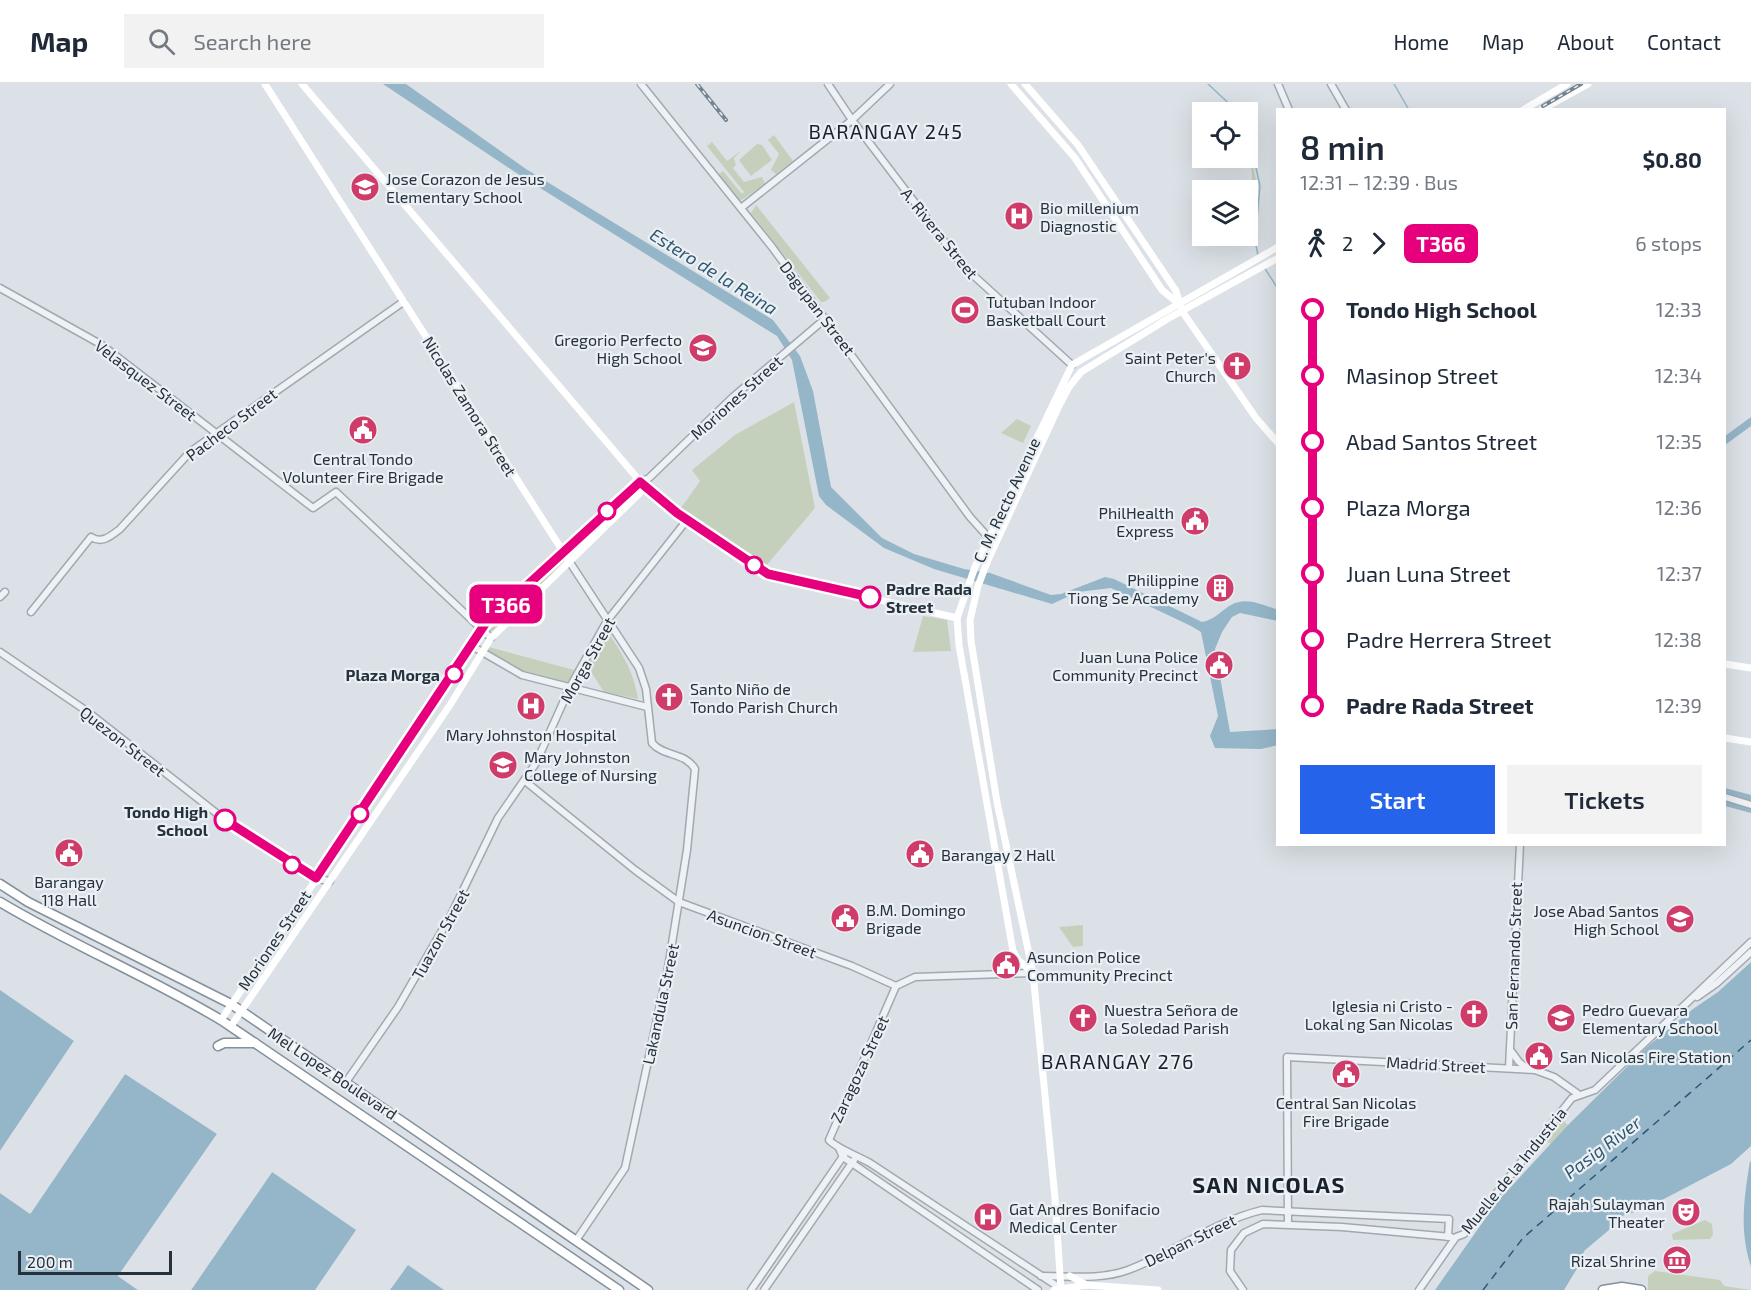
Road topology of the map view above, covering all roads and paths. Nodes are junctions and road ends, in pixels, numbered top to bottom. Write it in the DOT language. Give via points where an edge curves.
graph roads {
  1 [pos="265,84"];
  2 [pos="302,84"];
  3 [pos="641,84"];
  4 [pos="828,84"];
  5 [pos="890,84"];
  6 [pos="1011,84"];
  7 [pos="1025,84"];
  8 [pos="1278,84"];
  9 [pos="1331,84"];
  10 [pos="1567,84"];
  11 [pos="1588,84"];
  12 [pos="1288,108"];
  13 [pos="1345,108"];
  14 [pos="1526,108"];
  15 [pos="1545,108"];
  16 [pos="852,120"];
  17 [pos="741,208"];
  18 [pos="1276,248"];
  19 [pos="1276,259"];
  20 [pos="0,288"];
  21 [pos="403,302"];
  22 [pos="1178,303"];
  23 [pos="1182,311"];
  24 [pos="826,318"];
  25 [pos="1072,365"];
  26 [pos="1251,408"];
  27 [pos="216,432"];
  28 [pos="1276,434"];
  29 [pos="1276,440"];
  30 [pos="643,485"];
  31 [pos="687,520"];
  32 [pos="988,537"];
  33 [pos="562,552"];
  34 [pos="569,561"];
  35 [pos="31,612"];
  36 [pos="957,618"];
  37 [pos="607,621"];
  38 [pos="481,630"];
  39 [pos="490,638"];
  40 [pos="472,646"];
  41 [pos="0,652"];
  42 [pos="482,652"];
  43 [pos="1726,664"];
  44 [pos="1751,668"];
  45 [pos="570,687"];
  46 [pos="647,707"];
  47 [pos="1726,738"];
  48 [pos="1751,742"];
  49 [pos="684,757"];
  50 [pos="525,781"];
  51 [pos="1726,796"];
  52 [pos="1751,805"];
  53 [pos="1520,846"];
  54 [pos="316,878"];
  55 [pos="330,881"];
  56 [pos="0,884"];
  57 [pos="0,902"];
  58 [pos="679,902"];
  59 [pos="1751,942"];
  60 [pos="1026,948"];
  61 [pos="1013,951"];
  62 [pos="1751,952"];
  63 [pos="1033,973"];
  64 [pos="896,986"];
  65 [pos="231,1004"];
  66 [pos="1681,1007"];
  67 [pos="242,1011"];
  68 [pos="221,1020"];
  69 [pos="231,1026"];
  70 [pos="256,1043"];
  71 [pos="218,1046"];
  72 [pos="1510,1047"];
  73 [pos="1509,1068"];
  74 [pos="1529,1069"];
  75 [pos="346,1082"];
  76 [pos="1578,1094"];
  77 [pos="838,1148"];
  78 [pos="848,1150"];
  79 [pos="857,1155"];
  80 [pos="843,1157"];
  81 [pos="852,1163"];
  82 [pos="1288,1210"];
  83 [pos="953,1218"];
  84 [pos="1288,1224"];
  85 [pos="946,1228"];
  86 [pos="1448,1237"];
  87 [pos="1456,1237"];
  88 [pos="577,1239"];
  89 [pos="998,1248"];
  90 [pos="992,1258"];
  91 [pos="1041,1276"];
  92 [pos="1059,1276"];
  93 [pos="1070,1276"];
  94 [pos="1088,1284"];
  95 [pos="1058,1289"];
  96 [pos="619,1290"];
  97 [pos="648,1290"];
  98 [pos="751,1290"];
  99 [pos="764,1290"];
  100 [pos="1038,1290"];
  101 [pos="1158,1290"];
  102 [pos="1243,1290"];
  103 [pos="1419,1290"];
  104 [pos="1603,1290"];
  105 [pos="1641,1290"];
  1 -- 21 [label="main road, Nicolas Zamora Street"];
  2 -- 30 [label="main road"];
  3 -- 17 [label="street, Dagupan Street"];
  4 -- 16 [label="street, A. Rivera Street"];
  5 -- 16 [label="street"];
  6 -- 22 [label="main road" via="1075,158 1162,290"];
  7 -- 22 [label="main road" via="1082,151 1176,291"];
  8 -- 12 [label="street"];
  9 -- 13 [label="street"];
  10 -- 14 [label="main road"];
  11 -- 15 [label="main road"];
  16 -- 17 [label="street"];
  16 -- 25 [label="street, A. Rivera Street" via="968,271"];
  17 -- 24 [label="street, Dagupan Street"];
  18 -- 22 [label="main road"];
  19 -- 23 [label="main road, C. M. Recto Avenue"];
  20 -- 27 [label="street, Velasquez Street" via="102,345"];
  21 -- 27 [label="street, Pacheco Street"];
  21 -- 33 [label="main road, Nicolas Zamora Street"];
  22 -- 23 [label="main road"];
  22 -- 25 [label="main road"];
  23 -- 26 [label="main road"];
  23 -- 60 [label="main road, C. M. Recto Avenue" via="1086,368 1074,380 978,586 970,620 971,641"];
  24 -- 30 [label="street, Moriones Street" via="733,396"];
  24 -- 32 [label="street, Dagupan Street"];
  25 -- 32 [label="main road, C. M. Recto Avenue"];
  26 -- 28 [label="main road"];
  26 -- 29 [label="main road"];
  27 -- 35 [label="street, Pacheco Street" via="190,452 120,529 108,539 91,537"];
  27 -- 38 [label="street, Velasquez Street" via="313,508 336,492"];
  30 -- 31 [label="main road"];
  30 -- 33 [label="main road, Moriones Street"];
  30 -- 34 [label="main road, Moriones Street"];
  31 -- 36 [label="main road" via="768,574"];
  31 -- 37 [label="street, Morga Street"];
  32 -- 36 [label="main road, C. M. Recto Avenue"];
  33 -- 34 [label="main road, Nicolas Zamora Street"];
  33 -- 38 [label="main road, Moriones Street"];
  34 -- 37 [label="street, Nicolas Zamora Street"];
  34 -- 39 [label="main road, Moriones Street"];
  36 -- 61 [label="main road, C. M. Recto Avenue"];
  37 -- 45 [label="street, Morga Street"];
  37 -- 46 [label="street, Nicolas Zamora Street" via="639,668"];
  38 -- 39 [label="street"];
  38 -- 40 [label="main road, Moriones Street"];
  39 -- 42 [label="main road, Moriones Street"];
  40 -- 42 [label="street"];
  40 -- 54 [label="main road, Moriones Street"];
  41 -- 54 [label="street, Quezon Street" via="88,712 243,834"];
  42 -- 45 [label="street" via="512,671"];
  42 -- 55 [label="main road, Moriones Street"];
  43 -- 44 [label="main road"];
  45 -- 46 [label="street"];
  45 -- 50 [label="street, Morga Street"];
  46 -- 49 [label="street, Nicolas Zamora Street" via="650,737 656,747"];
  47 -- 48 [label="main road"];
  49 -- 58 [label="street, Lakandula Street" via="695,769"];
  50 -- 58 [label="street, Asuncion Street"];
  50 -- 75 [label="street, Tuazon Street" via="498,818 451,915 407,992"];
  51 -- 52 [label="street"];
  53 -- 72 [label="street, San Fernando Street"];
  54 -- 55 [label="street, Quezon Street"];
  54 -- 65 [label="main road, Moriones Street"];
  55 -- 67 [label="main road, Moriones Street"];
  56 -- 65 [label="highway, Mel Lopez Boulevard" via="28,902"];
  57 -- 68 [label="highway, Mel Lopez Boulevard" via="57,936"];
  58 -- 64 [label="street, Asuncion Street"];
  58 -- 88 [label="street, Lakandula Street" via="625,1168"];
  59 -- 66 [label="street, Muelle de la Industria"];
  60 -- 61 [label="main road" via="1020,955"];
  60 -- 63 [label="main road, C. M. Recto Avenue"];
  61 -- 63 [label="main road"];
  62 -- 66 [label="street" via="1717,983"];
  63 -- 64 [label="street" via="915,977"];
  63 -- 92 [label="main road, C. M. Recto Avenue"];
  64 -- 77 [label="street, Zaragoza Street" via="829,1136"];
  65 -- 67 [label="highway, Mel Lopez Boulevard"];
  65 -- 68 [label="main road, Moriones Street"];
  66 -- 76 [label="street, Muelle de la Industria" via="1595,1090"];
  67 -- 69 [label="main road, Moriones Street"];
  67 -- 75 [label="highway, Mel Lopez Boulevard"];
  68 -- 69 [label="highway, Mel Lopez Boulevard"];
  69 -- 70 [label="highway, Mel Lopez Boulevard"];
  70 -- 71 [label="highway"];
  70 -- 96 [label="highway, Mel Lopez Boulevard"];
  72 -- 73 [label="street, San Fernando Street"];
  72 -- 74 [label="street" via="1515,1058"];
  73 -- 74 [label="street, Madrid Street"];
  73 -- 82 [label="street, Madrid Street" via="1287,1057"];
  74 -- 76 [label="street, Madrid Street" via="1545,1072"];
  75 -- 88 [label="highway, Mel Lopez Boulevard"];
  76 -- 87 [label="street, Muelle de la Industria" via="1464,1234"];
  77 -- 78 [label="street, Zaragoza Street"];
  77 -- 80 [label="street, Zaragoza Street"];
  78 -- 79 [label="street, Zaragoza Street"];
  78 -- 80 [label="street, Zaragoza Street"];
  79 -- 81 [label="street"];
  79 -- 83 [label="street"];
  80 -- 81 [label="street, Zaragoza Street"];
  80 -- 98 [label="street, Zaragoza Street"];
  81 -- 85 [label="street"];
  81 -- 99 [label="street"];
  82 -- 84 [label="street"];
  82 -- 86 [label="street, Delpan Street" via="1449,1219"];
  82 -- 93 [label="street, Delpan Street" via="1234,1216 1128,1270 1101,1276"];
  83 -- 85 [label="street"];
  83 -- 89 [label="street"];
  84 -- 86 [label="street, Delpan Street"];
  84 -- 102 [label="street, Delpan Street" via="1257,1226 1233,1245 1229,1266"];
  85 -- 90 [label="street"];
  86 -- 87 [label="street, Delpan Street"];
  87 -- 103 [label="street, Muelle de la Industria"];
  88 -- 97 [label="highway, Mel Lopez Boulevard"];
  89 -- 90 [label="street"];
  89 -- 91 [label="street"];
  90 -- 100 [label="street"];
  91 -- 92 [label="street, Delpan Street"];
  91 -- 95 [label="street"];
  92 -- 93 [label="street, Delpan Street"];
  92 -- 95 [label="main road, C. M. Recto Avenue"];
  93 -- 94 [label="main road"];
  94 -- 95 [label="main road"];
  94 -- 101 [label="main road"];
  104 -- 105 [label="highway"];
}
